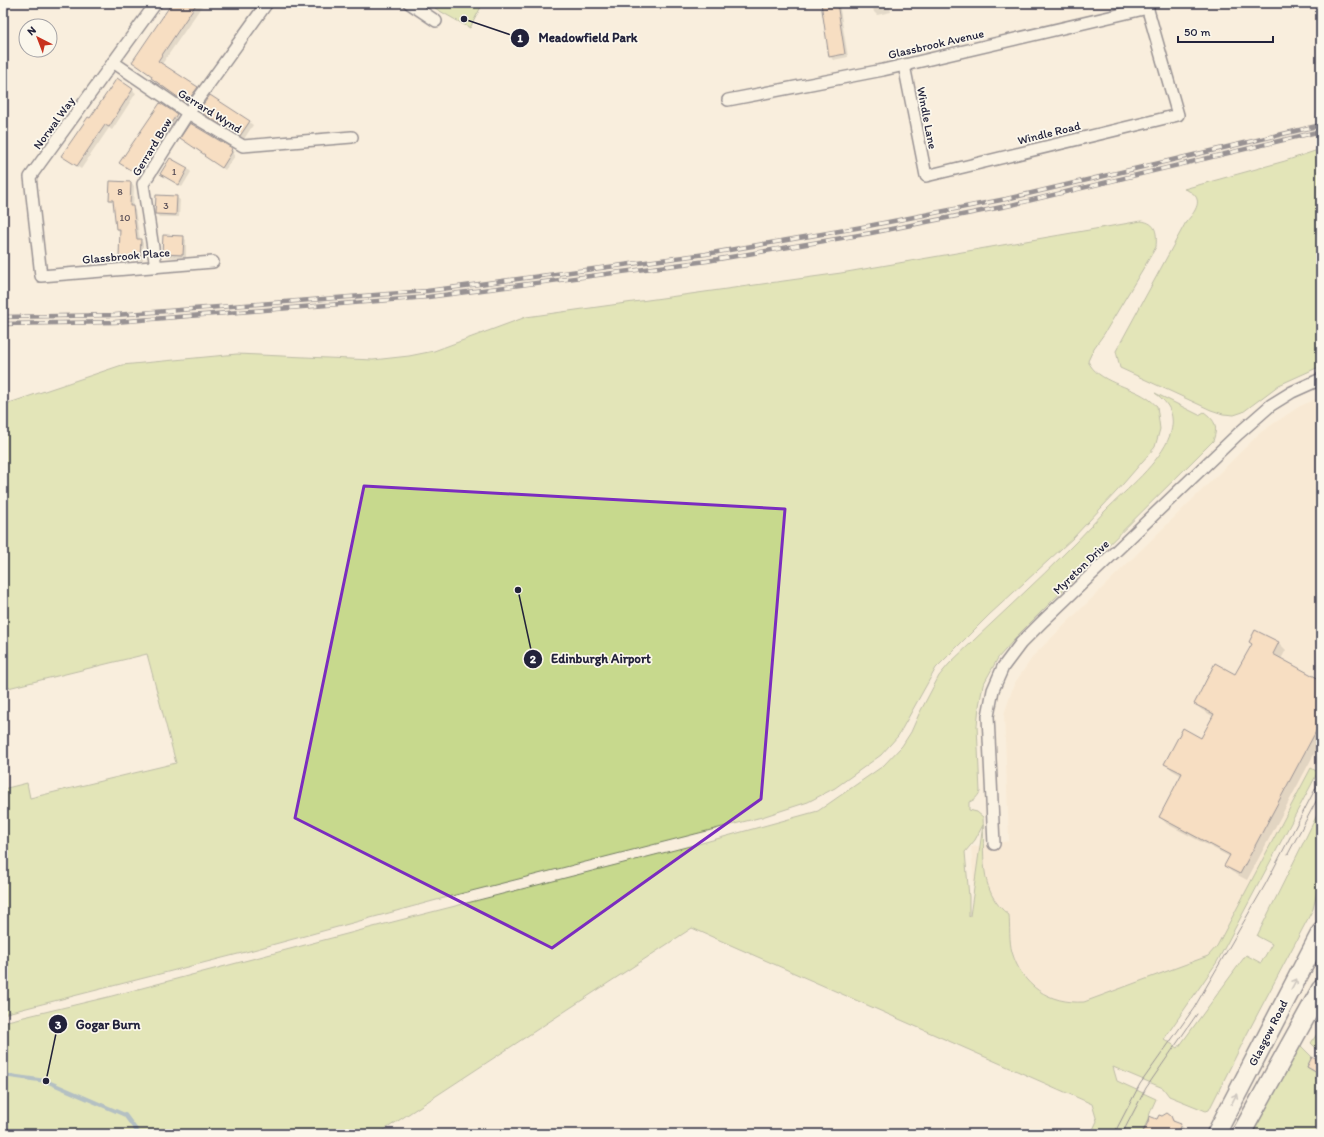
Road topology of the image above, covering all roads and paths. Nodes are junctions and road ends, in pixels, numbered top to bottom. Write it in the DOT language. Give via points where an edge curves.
graph roads {
  1 [pos="156,3"];
  2 [pos="267,3"];
  3 [pos="409,3"];
  4 [pos="1147,6"];
  5 [pos="436,21"];
  6 [pos="113,62"];
  7 [pos="904,65"];
  8 [pos="728,100"];
  9 [pos="188,113"];
  10 [pos="352,137"];
  11 [pos="926,176"];
  12 [pos="213,262"];
  13 [pos="156,267"];
  14 [pos="40,276"];
  15 [pos="1321,379"];
  16 [pos="994,844"];
  17 [pos="1321,932"];
  18 [pos="1321,989"];
  19 [pos="1321,1004"];
  20 [pos="1262,1094"];
  21 [pos="1216,1134"];
  22 [pos="1241,1134"];
  1 -- 6 [label="street, Norwal Way"];
  2 -- 9 [label="street, Gerrard Bow"];
  3 -- 5 [label="street"];
  4 -- 7 [label="street, Glassbrook Avenue"];
  4 -- 11 [label="street, Windle Road" via="1178,115"];
  6 -- 9 [label="street, Gerrard Wynd"];
  6 -- 14 [label="street, Norwal Way" via="30,177"];
  7 -- 8 [label="street, Glassbrook Avenue"];
  7 -- 11 [label="street, Windle Lane"];
  9 -- 10 [label="street, Gerrard Wynd" via="243,146"];
  9 -- 13 [label="street, Gerrard Bow" via="144,184"];
  12 -- 13 [label="street, Glassbrook Place"];
  13 -- 14 [label="street, Glassbrook Place"];
  15 -- 16 [label="street, Myreton Drive" via="1271,405 1243,429 1042,622 1021,643 1003,667 992,690 988,716"];
  21 -- 17 [label="main road, Glasgow Road, one-way"];
  18 -- 20 [label="main road, Glasgow Road"];
  19 -- 20 [label="main road"];
  20 -- 22 [label="main road, Glasgow Road"];
}
